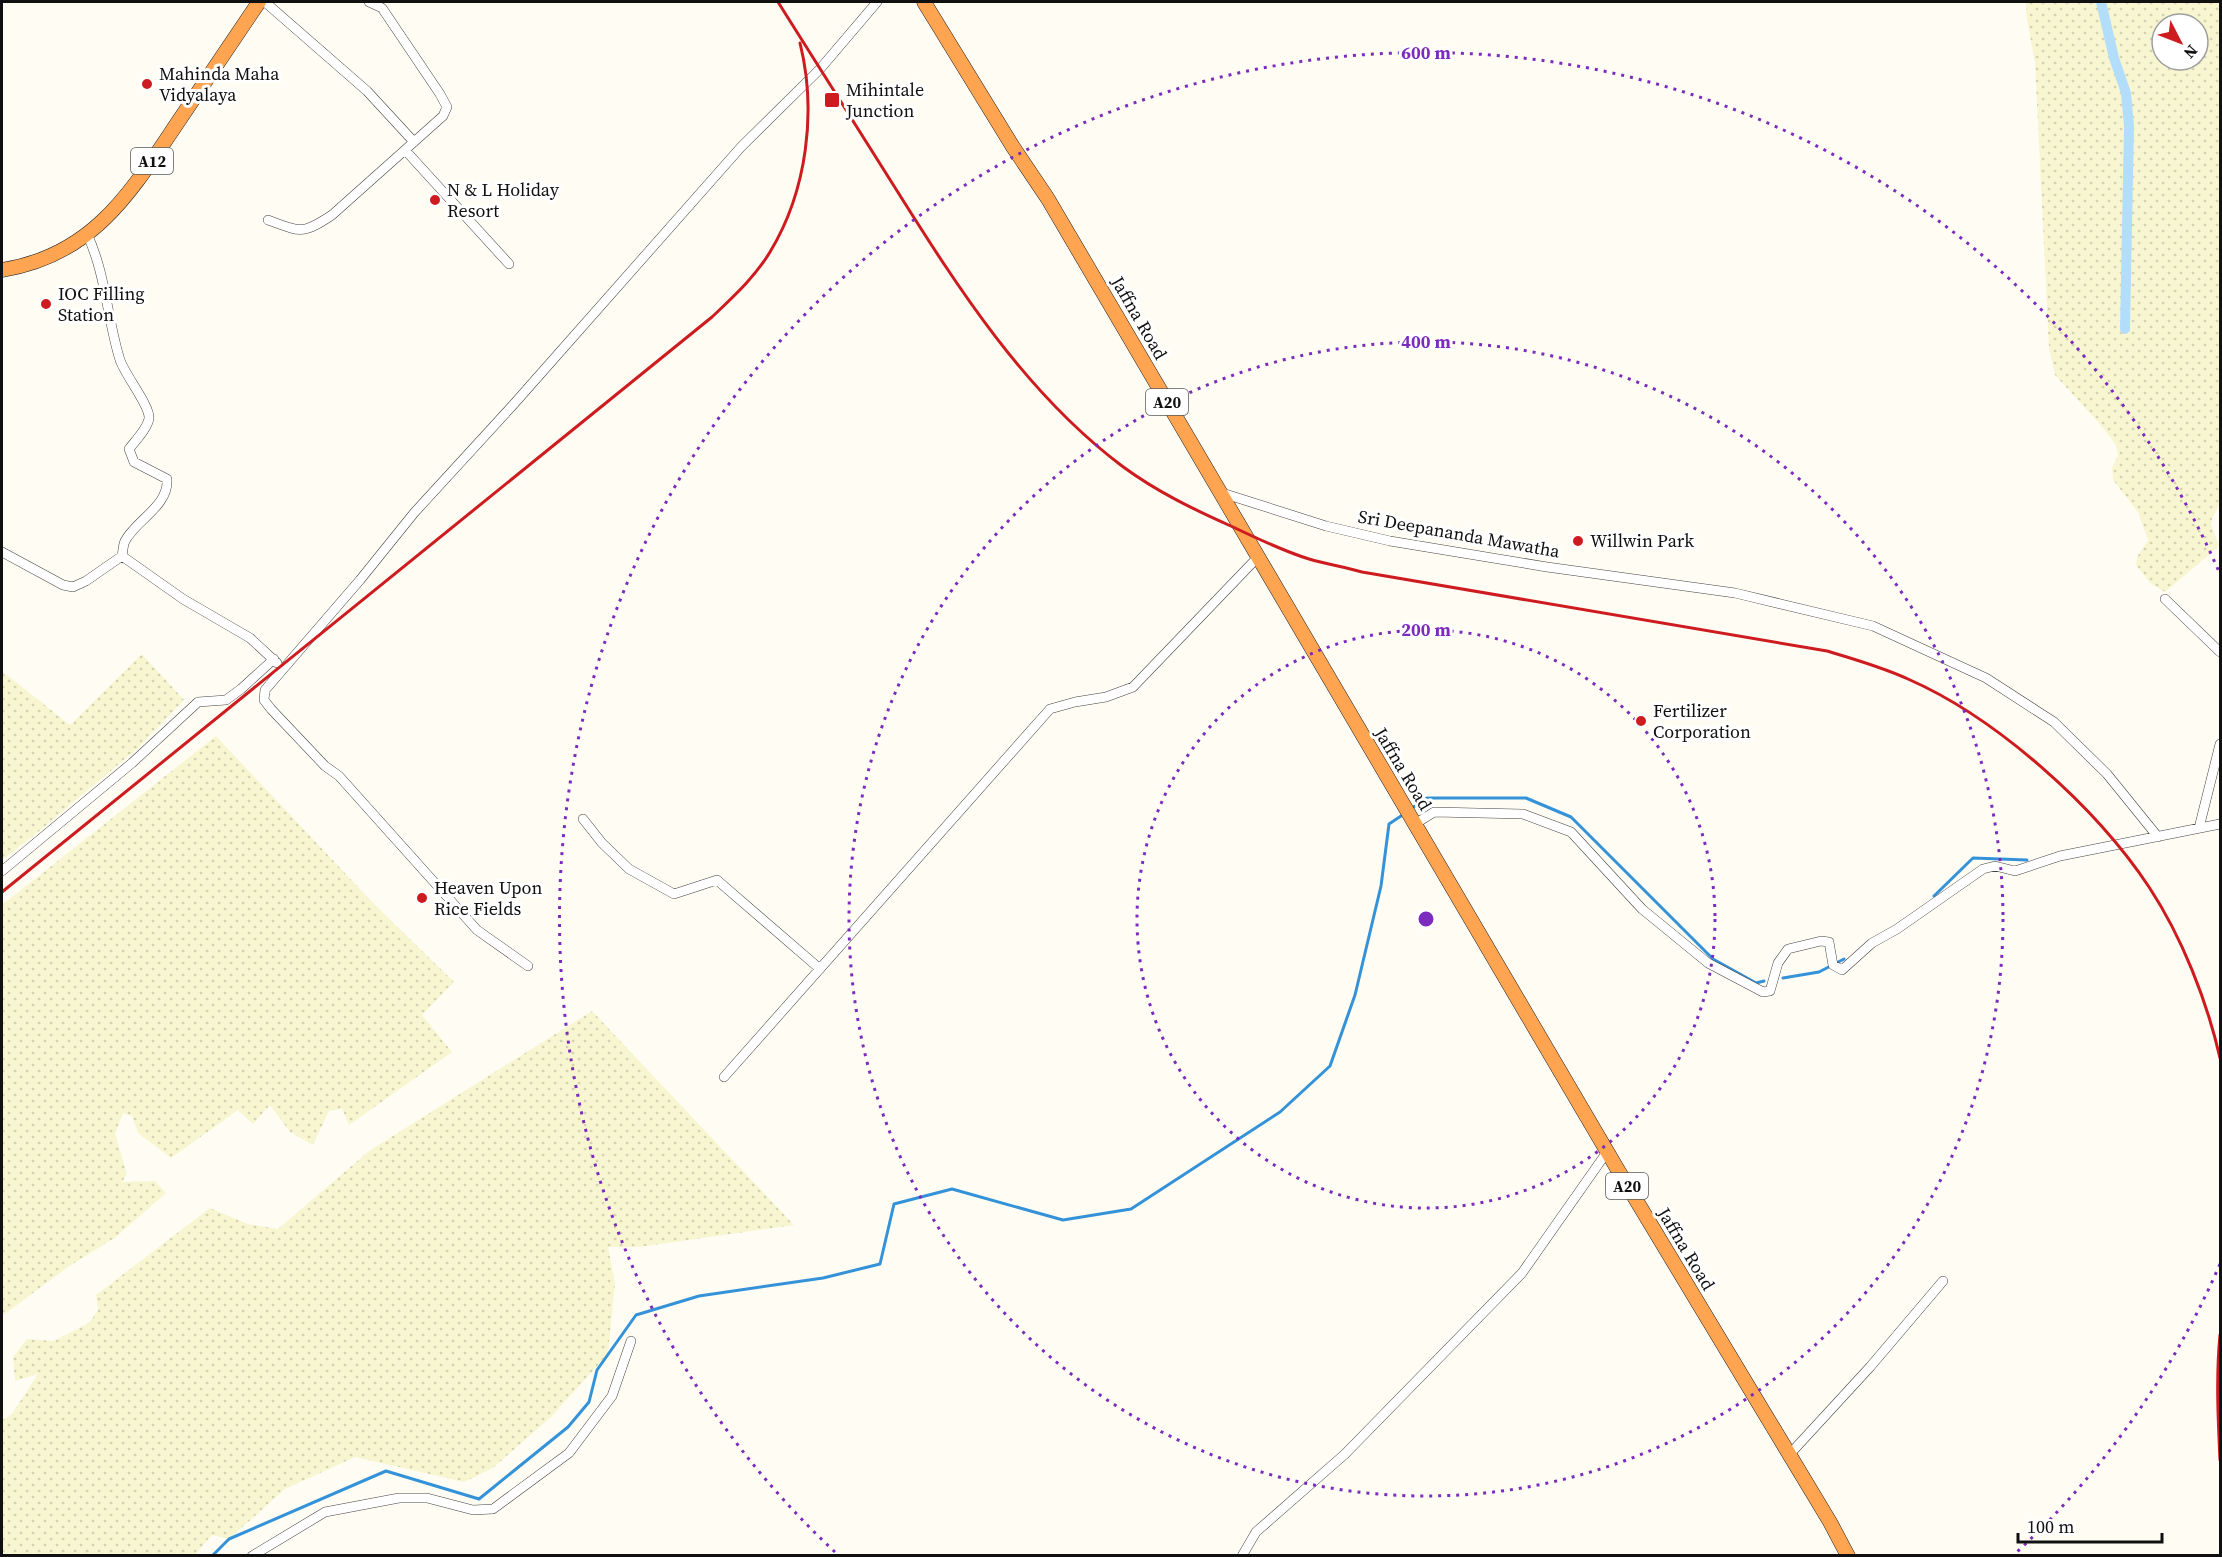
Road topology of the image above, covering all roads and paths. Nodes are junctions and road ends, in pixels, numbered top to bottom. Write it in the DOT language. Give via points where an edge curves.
graph roads {
  1 [pos="259,2"];
  2 [pos="265,2"];
  3 [pos="369,2"];
  4 [pos="877,2"];
  5 [pos="924,2"];
  6 [pos="414,142"];
  7 [pos="405,150"];
  8 [pos="268,220"];
  9 [pos="87,234"];
  10 [pos="509,264"];
  11 [pos="2,270"];
  12 [pos="1219,492"];
  13 [pos="2,552"];
  14 [pos="122,556"];
  15 [pos="1257,558"];
  16 [pos="2165,598"];
  17 [pos="2220,652"];
  18 [pos="274,660"];
  19 [pos="283,669"];
  20 [pos="2220,744"];
  21 [pos="1409,815"];
  22 [pos="583,819"];
  23 [pos="2220,824"];
  24 [pos="2199,828"];
  25 [pos="2158,837"];
  26 [pos="2,871"];
  27 [pos="528,966"];
  28 [pos="820,969"];
  29 [pos="724,1077"];
  30 [pos="1607,1152"];
  31 [pos="1943,1281"];
  32 [pos="631,1341"];
  33 [pos="1790,1455"];
  34 [pos="252,1556"];
  35 [pos="1242,1556"];
  36 [pos="1848,1556"];
  1 -- 9 [label="highway, A12" via="138,182 111,214"];
  2 -- 6 [label="street" via="367,91"];
  3 -- 6 [label="street" via="382,8 447,107 443,116"];
  4 -- 19 [label="street" via="820,69 741,147 414,513"];
  5 -- 12 [label="highway, Jaffna Road / A20" via="1048,199"];
  6 -- 7 [label="street"];
  7 -- 8 [label="street" via="315,227 298,232"];
  7 -- 10 [label="street"];
  9 -- 11 [label="highway, A12" via="34,262"];
  9 -- 14 [label="street" via="98,263 120,361 149,411 149,421 129,448 134,462 167,479 168,488 124,542"];
  12 -- 15 [label="highway, Jaffna Road / A20"];
  12 -- 25 [label="street, Sri Deepananda Mawatha" via="1326,526 1390,541 1735,593 1873,626 1986,678 2054,722 2107,774"];
  13 -- 14 [label="street" via="73,587"];
  14 -- 18 [label="street" via="183,599 250,638"];
  15 -- 21 [label="highway, Jaffna Road / A20"];
  15 -- 28 [label="street" via="1133,687 1050,709"];
  16 -- 17 [label="street"];
  18 -- 19 [label="street"];
  18 -- 26 [label="street" via="226,700 198,702 132,763"];
  19 -- 27 [label="street" via="265,690 268,706 339,776 477,930"];
  20 -- 24 [label="street"];
  21 -- 25 [label="street" via="1523,814 1571,832 1651,915 1708,963 1763,992 1770,991 1778,963 1788,949 1829,942 1833,962 1842,970 1872,942 1983,869 1995,866 2015,871 2060,856"];
  21 -- 30 [label="highway, Jaffna Road / A20"];
  22 -- 28 [label="street" via="629,869 674,894 717,880"];
  23 -- 24 [label="street"];
  24 -- 25 [label="street"];
  28 -- 29 [label="street"];
  30 -- 33 [label="highway, Jaffna Road / A20"];
  30 -- 35 [label="street" via="1522,1273 1345,1454 1256,1532"];
  31 -- 33 [label="street"];
  32 -- 34 [label="street" via="612,1396 575,1446 493,1509 473,1510 427,1498 399,1498 325,1512"];
  33 -- 36 [label="highway, Jaffna Road / A20"];
}
